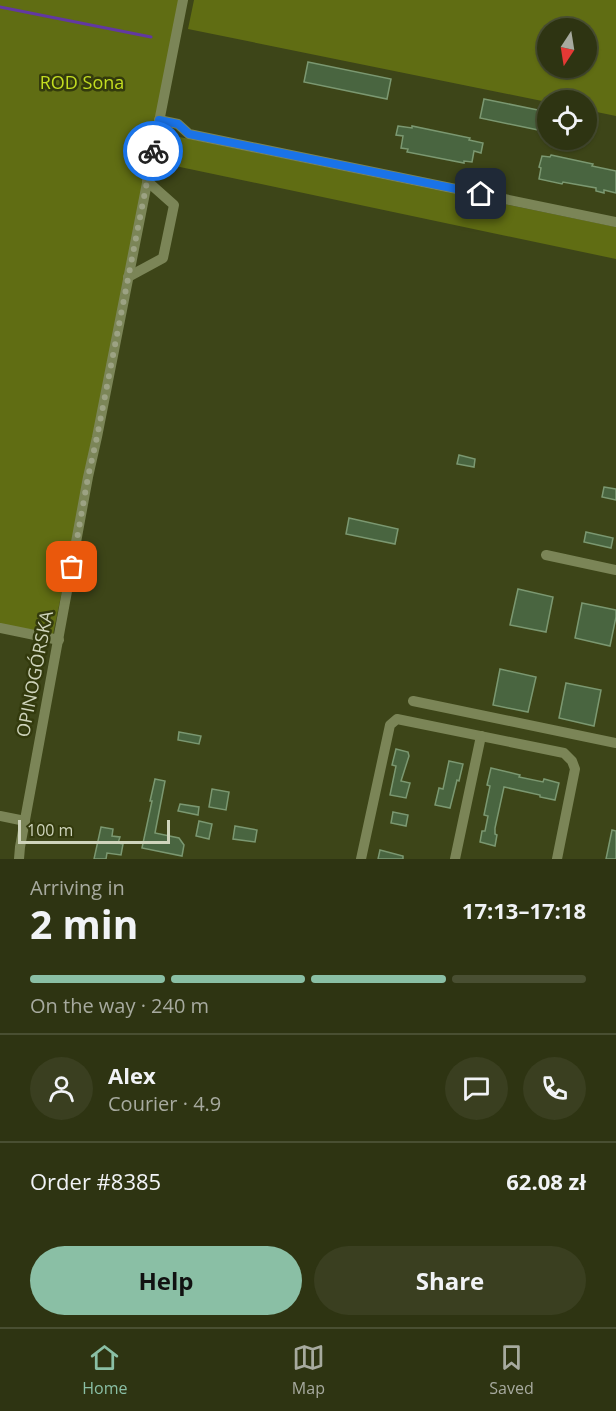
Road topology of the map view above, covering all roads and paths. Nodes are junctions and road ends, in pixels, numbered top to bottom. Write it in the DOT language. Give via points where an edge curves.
graph roads {
  1 [pos="183,0"];
  2 [pos="159,120"];
  3 [pos="147,181"];
  4 [pos="616,222"];
  5 [pos="128,277"];
  6 [pos="546,555"];
  7 [pos="616,570"];
  8 [pos="0,628"];
  9 [pos="59,640"];
  10 [pos="413,701"];
  11 [pos="482,736"];
  12 [pos="616,742"];
  13 [pos="0,816"];
  14 [pos="25,821"];
  15 [pos="19,859"];
  16 [pos="361,859"];
  17 [pos="455,859"];
  18 [pos="557,859"];
  1 -- 2 [label="street, OPINOGÓRSKA"];
  2 -- 3 [label="street, OPINOGÓRSKA"];
  2 -- 4 [label="street" via="178,124 189,134"];
  3 -- 5 [label="street, OPINOGÓRSKA"];
  3 -- 5 [label="street" via="174,205 163,258"];
  5 -- 9 [label="street, OPINOGÓRSKA"];
  6 -- 7 [label="street"];
  8 -- 9 [label="street"];
  9 -- 14 [label="street, OPINOGÓRSKA"];
  10 -- 12 [label="street"];
  11 -- 16 [label="street" via="397,719 390,725"];
  11 -- 17 [label="street"];
  11 -- 18 [label="street" via="564,753 572,761 575,769"];
  13 -- 14 [label="street"];
  14 -- 15 [label="street, OPINOGÓRSKA"];
}
